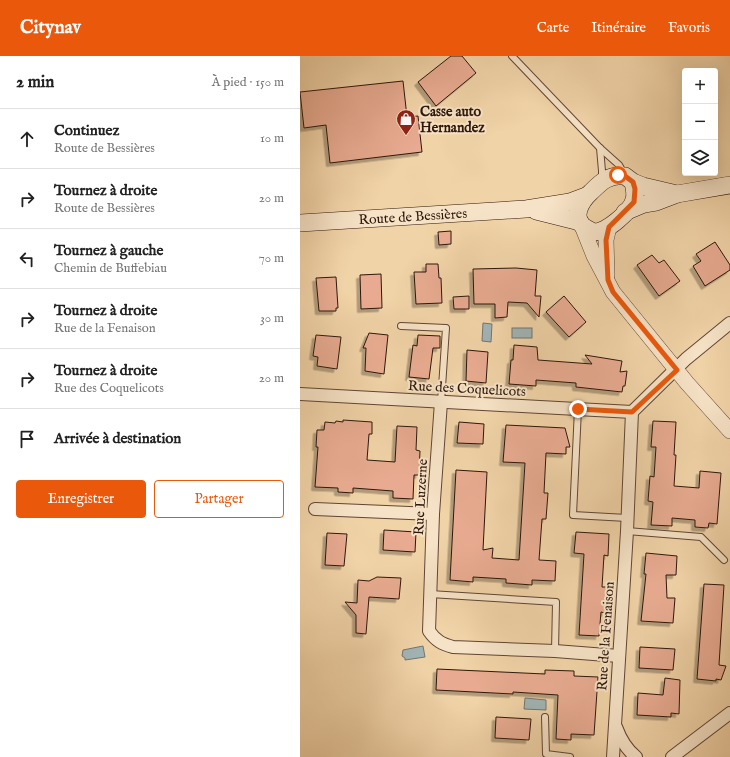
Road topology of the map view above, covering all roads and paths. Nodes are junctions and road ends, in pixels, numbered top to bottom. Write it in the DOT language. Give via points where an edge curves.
graph roads {
  1 [pos="512,56"];
  2 [pos="600,148"];
  3 [pos="629,179"];
  4 [pos="601,182"];
  5 [pos="730,185"];
  6 [pos="677,194"];
  7 [pos="586,196"];
  8 [pos="526,209"];
  9 [pos="625,212"];
  10 [pos="300,223"];
  11 [pos="581,224"];
  12 [pos="609,227"];
  13 [pos="608,280"];
  14 [pos="730,323"];
  15 [pos="401,326"];
  16 [pos="677,370"];
  17 [pos="300,394"];
  18 [pos="441,402"];
  19 [pos="578,409"];
  20 [pos="632,412"];
  21 [pos="730,431"];
  22 [pos="315,509"];
  23 [pos="434,514"];
  24 [pos="627,518"];
  25 [pos="627,531"];
  26 [pos="724,560"];
  27 [pos="430,594"];
  28 [pos="555,652"];
  29 [pos="618,656"];
  30 [pos="730,712"];
  31 [pos="545,717"];
  32 [pos="615,724"];
  33 [pos="570,757"];
  34 [pos="613,757"];
  35 [pos="636,757"];
  36 [pos="672,757"];
  1 -- 2 [label="lane"];
  2 -- 3 [label="lane" via="619,165"];
  2 -- 4 [label="lane"];
  3 -- 4 [label="main road, Route de Bessières" via="613,176"];
  3 -- 6 [label="main road, Route de Bessières"];
  3 -- 9 [label="main road, Route de Bessières" via="635,189 634,202"];
  4 -- 7 [label="main road, Route de Bessières"];
  5 -- 6 [label="main road, Route de Bessières"];
  6 -- 9 [label="main road, Route de Bessières"];
  7 -- 8 [label="main road, Route de Bessières" via="570,202"];
  7 -- 11 [label="main road, Route de Bessières" via="578,209"];
  8 -- 10 [label="main road, Route de Bessières"];
  8 -- 11 [label="main road, Route de Bessières"];
  9 -- 12 [label="main road, Route de Bessières"];
  11 -- 12 [label="main road, Route de Bessières" via="594,232"];
  11 -- 13 [label="street" via="594,256"];
  12 -- 13 [label="street" via="606,240"];
  13 -- 16 [label="street" via="613,292"];
  14 -- 16 [label="street" via="686,359"];
  15 -- 18 [label="lane" via="446,328"];
  16 -- 20 [label="street"];
  16 -- 21 [label="street"];
  17 -- 18 [label="street, Rue des Coquelicots"];
  18 -- 19 [label="street, Rue des Coquelicots"];
  18 -- 23 [label="street, Rue Luzerne"];
  19 -- 20 [label="street, Rue des Coquelicots"];
  19 -- 24 [label="lane" via="573,515"];
  20 -- 24 [label="street, Rue de la Fenaison"];
  22 -- 23 [label="street"];
  23 -- 27 [label="street, Rue Luzerne"];
  24 -- 25 [label="street, Rue de la Fenaison"];
  25 -- 26 [label="lane" via="701,538"];
  25 -- 29 [label="street, Rue de la Fenaison"];
  27 -- 28 [label="street, Rue Luzerne" via="429,631 434,639 443,645"];
  27 -- 28 [label="lane" via="556,602"];
  28 -- 29 [label="street, Rue Luzerne"];
  29 -- 32 [label="street, Rue de la Fenaison"];
  30 -- 36 [label="street"];
  31 -- 33 [label="lane" via="546,754"];
  32 -- 34 [label="street, Rue de la Fenaison"];
  32 -- 35 [label="street" via="627,748"];
}
